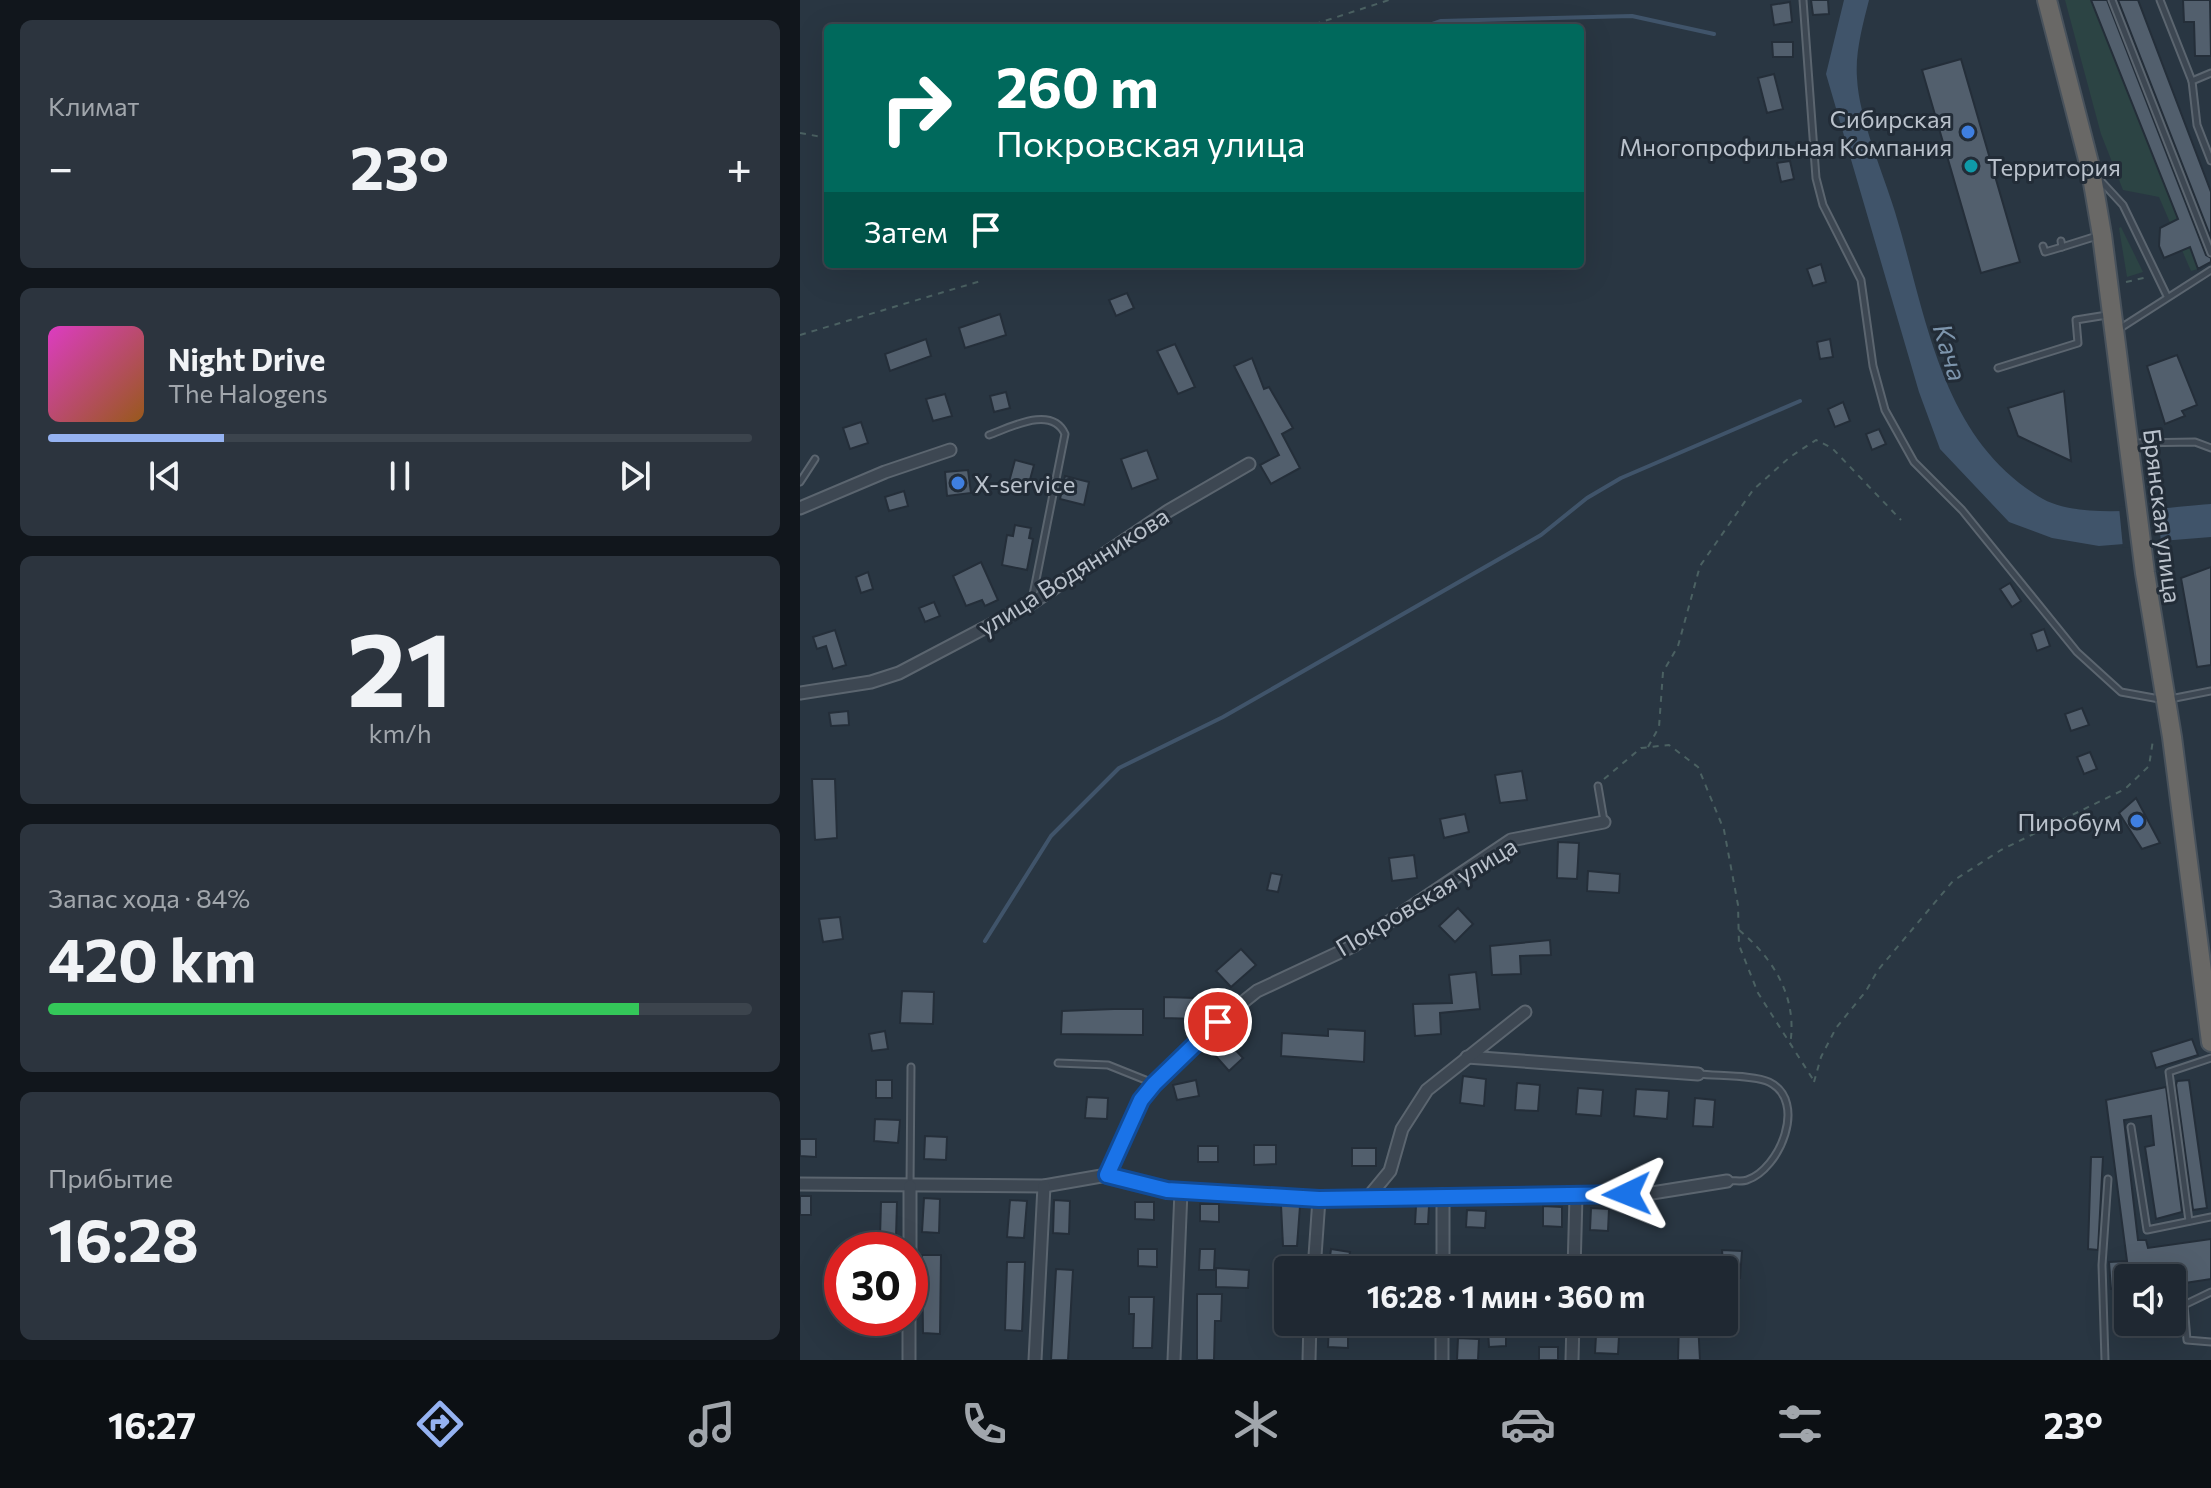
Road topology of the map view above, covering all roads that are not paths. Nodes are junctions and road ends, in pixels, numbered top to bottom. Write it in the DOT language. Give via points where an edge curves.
graph roads {
  1 [pos="1803,0"];
  2 [pos="2047,0"];
  3 [pos="2112,0"];
  4 [pos="2160,0"];
  5 [pos="2211,73"];
  6 [pos="2192,81"];
  7 [pos="2211,161"];
  8 [pos="2091,171"];
  9 [pos="2102,235"];
  10 [pos="2043,246"];
  11 [pos="2211,253"];
  12 [pos="2211,270"];
  13 [pos="2167,296"];
  14 [pos="2113,322"];
  15 [pos="1998,368"];
  16 [pos="989,435"];
  17 [pos="2129,443"];
  18 [pos="2211,448"];
  19 [pos="950,450"];
  20 [pos="815,459"];
  21 [pos="1249,464"];
  22 [pos="800,482"];
  23 [pos="800,508"];
  24 [pos="1032,603"];
  25 [pos="2211,691"];
  26 [pos="800,693"];
  27 [pos="2165,700"];
  28 [pos="1598,786"];
  29 [pos="1604,822"];
  30 [pos="1525,1012"];
  31 [pos="2211,1042"];
  32 [pos="1467,1057"];
  33 [pos="2211,1058"];
  34 [pos="1058,1063"];
  35 [pos="911,1067"];
  36 [pos="1698,1074"];
  37 [pos="1154,1084"];
  38 [pos="2131,1127"];
  39 [pos="1107,1175"];
  40 [pos="2108,1179"];
  41 [pos="1727,1181"];
  42 [pos="800,1184"];
  43 [pos="910,1186"];
  44 [pos="1044,1186"];
  45 [pos="1181,1191"];
  46 [pos="1443,1195"];
  47 [pos="1576,1196"];
  48 [pos="1319,1199"];
  49 [pos="1366,1200"];
  50 [pos="2211,1217"];
  51 [pos="2189,1221"];
  52 [pos="910,1232"];
  53 [pos="1315,1256"];
  54 [pos="1443,1256"];
  55 [pos="1574,1256"];
  56 [pos="2211,1292"];
  57 [pos="909,1336"];
  58 [pos="1310,1336"];
  59 [pos="1442,1336"];
  60 [pos="1573,1336"];
  61 [pos="2211,1342"];
  62 [pos="909,1360"];
  63 [pos="1035,1360"];
  64 [pos="1174,1360"];
  65 [pos="1309,1360"];
  66 [pos="1442,1360"];
  67 [pos="1572,1360"];
  68 [pos="2105,1360"];
  1 -- 27 [label="lane" via="1816,178 1823,205 1861,280 1885,410 1914,462 1962,510 2077,652 2121,692"];
  2 -- 8 [label="highway, Брянская улица"];
  3 -- 11 [label="lane"];
  4 -- 6 [label="lane"];
  5 -- 6 [label="lane"];
  6 -- 7 [label="lane" via="2197,125"];
  8 -- 9 [label="highway, Брянская улица"];
  8 -- 13 [label="lane" via="2123,205"];
  9 -- 10 [label="lane" via="2045,252"];
  9 -- 14 [label="highway, Брянская улица"];
  12 -- 13 [label="lane"];
  13 -- 14 [label="lane" via="2130,325"];
  14 -- 15 [label="lane" via="2076,320 2078,343"];
  14 -- 17 [label="highway, Брянская улица"];
  16 -- 24 [label="lane" via="1043,418 1065,434"];
  17 -- 18 [label="lane" via="2171,440"];
  17 -- 27 [label="highway, Брянская улица"];
  19 -- 23 [label="street"];
  20 -- 22 [label="lane"];
  21 -- 24 [label="street, улица Водянникова" via="1168,511"];
  24 -- 26 [label="street, улица Водянникова" via="899,673"];
  25 -- 27 [label="lane"];
  27 -- 31 [label="highway, Брянская улица"];
  28 -- 29 [label="lane"];
  29 -- 37 [label="street, Покровская улица" via="1511,840 1353,946 1257,991"];
  30 -- 32 [label="street"];
  32 -- 36 [label="street"];
  32 -- 49 [label="street" via="1427,1090 1402,1129 1390,1171"];
  33 -- 51 [label="lane" via="2169,1072"];
  34 -- 37 [label="lane" via="1108,1065"];
  35 -- 43 [label="lane"];
  36 -- 41 [label="lane" via="1769,1082 1787,1112 1780,1153 1748,1180"];
  37 -- 39 [label="street, Покровская улица" via="1141,1100"];
  38 -- 51 [label="lane" via="2147,1230"];
  39 -- 44 [label="street"];
  39 -- 45 [label="street"];
  40 -- 68 [label="lane" via="2102,1265"];
  41 -- 47 [label="street" via="1652,1193"];
  42 -- 43 [label="street"];
  43 -- 44 [label="street"];
  43 -- 52 [label="street"];
  44 -- 63 [label="street"];
  45 -- 48 [label="street"];
  45 -- 64 [label="street"];
  46 -- 47 [label="street"];
  46 -- 49 [label="street"];
  46 -- 54 [label="street"];
  47 -- 55 [label="street"];
  48 -- 49 [label="street"];
  48 -- 53 [label="street"];
  50 -- 51 [label="lane"];
  56 -- 61 [label="lane" via="2184,1305 2187,1340"];
  57 -- 62 [label="street"];
  58 -- 65 [label="street"];
  59 -- 66 [label="street"];
  60 -- 67 [label="street"];
}
